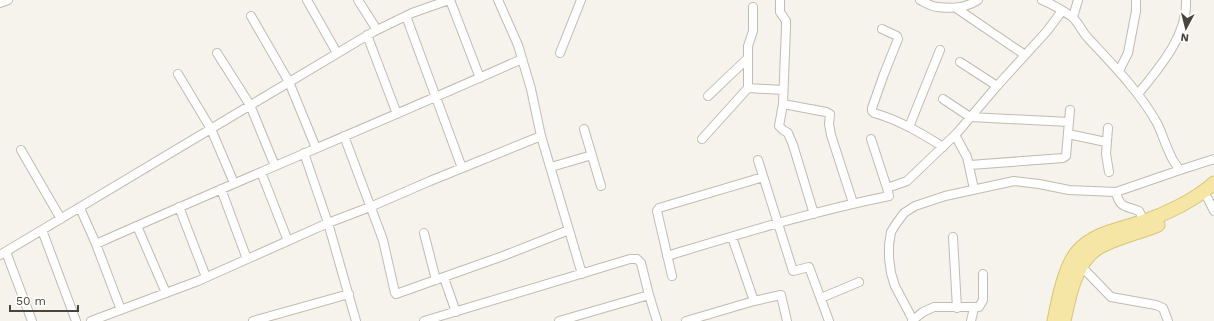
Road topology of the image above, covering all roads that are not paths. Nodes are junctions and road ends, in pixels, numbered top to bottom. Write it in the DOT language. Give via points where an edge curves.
graph roads {
  1 [pos="8,0"];
  2 [pos="307,0"];
  3 [pos="358,0"];
  4 [pos="450,0"];
  5 [pos="498,0"];
  6 [pos="581,0"];
  7 [pos="780,0"];
  8 [pos="920,0"];
  9 [pos="978,0"];
  10 [pos="1042,0"];
  11 [pos="1078,0"];
  12 [pos="1136,0"];
  13 [pos="1186,0"];
  14 [pos="0,3"];
  15 [pos="944,4"];
  16 [pos="753,7"];
  17 [pos="956,8"];
  18 [pos="1062,11"];
  19 [pos="251,16"];
  20 [pos="406,16"];
  21 [pos="1073,17"];
  22 [pos="882,29"];
  23 [pos="377,30"];
  24 [pos="367,35"];
  25 [pos="940,50"];
  26 [pos="217,53"];
  27 [pos="337,53"];
  28 [pos="560,54"];
  29 [pos="1025,55"];
  30 [pos="748,58"];
  31 [pos="522,59"];
  32 [pos="960,62"];
  33 [pos="1119,71"];
  34 [pos="178,74"];
  35 [pos="480,78"];
  36 [pos="289,82"];
  37 [pos="997,86"];
  38 [pos="748,88"];
  39 [pos="783,90"];
  40 [pos="1138,94"];
  41 [pos="708,96"];
  42 [pos="436,97"];
  43 [pos="943,99"];
  44 [pos="783,104"];
  45 [pos="250,105"];
  46 [pos="1070,110"];
  47 [pos="397,114"];
  48 [pos="970,117"];
  49 [pos="1069,122"];
  50 [pos="909,127"];
  51 [pos="1108,128"];
  52 [pos="211,129"];
  53 [pos="584,129"];
  54 [pos="1068,134"];
  55 [pos="955,135"];
  56 [pos="344,136"];
  57 [pos="542,136"];
  58 [pos="871,138"];
  59 [pos="702,139"];
  60 [pos="1106,142"];
  61 [pos="942,147"];
  62 [pos="316,148"];
  63 [pos="21,150"];
  64 [pos="304,153"];
  65 [pos="592,155"];
  66 [pos="1214,159"];
  67 [pos="758,160"];
  68 [pos="970,165"];
  69 [pos="275,166"];
  70 [pos="551,167"];
  71 [pos="462,168"];
  72 [pos="1180,170"];
  73 [pos="261,172"];
  74 [pos="1109,172"];
  75 [pos="762,177"];
  76 [pos="234,183"];
  77 [pos="1214,183"];
  78 [pos="601,186"];
  79 [pos="887,188"];
  80 [pos="222,189"];
  81 [pos="974,189"];
  82 [pos="1116,192"];
  83 [pos="1212,202"];
  84 [pos="853,203"];
  85 [pos="370,207"];
  86 [pos="80,208"];
  87 [pos="179,208"];
  88 [pos="814,214"];
  89 [pos="61,219"];
  90 [pos="1144,221"];
  91 [pos="328,223"];
  92 [pos="777,224"];
  93 [pos="137,226"];
  94 [pos="42,230"];
  95 [pos="569,230"];
  96 [pos="424,233"];
  97 [pos="732,237"];
  98 [pos="953,237"];
  99 [pos="288,241"];
  100 [pos="96,244"];
  101 [pos="3,254"];
  102 [pos="667,256"];
  103 [pos="247,259"];
  104 [pos="1080,266"];
  105 [pos="582,274"];
  106 [pos="983,274"];
  107 [pos="672,276"];
  108 [pos="206,277"];
  109 [pos="440,279"];
  110 [pos="860,282"];
  111 [pos="166,293"];
  112 [pos="349,294"];
  113 [pos="649,295"];
  114 [pos="820,298"];
  115 [pos="754,301"];
  116 [pos="957,308"];
  117 [pos="974,308"];
  118 [pos="121,310"];
  119 [pos="456,312"];
  120 [pos="271,319"];
  121 [pos="32,321"];
  122 [pos="76,321"];
  123 [pos="91,321"];
  124 [pos="254,321"];
  125 [pos="356,321"];
  126 [pos="424,321"];
  127 [pos="559,321"];
  128 [pos="657,321"];
  129 [pos="686,321"];
  130 [pos="787,321"];
  131 [pos="829,321"];
  132 [pos="913,321"];
  133 [pos="971,321"];
  134 [pos="1054,321"];
  135 [pos="1064,321"];
  136 [pos="1168,321"];
  1 -- 14 [label="street"];
  2 -- 27 [label="street"];
  3 -- 23 [label="street"];
  4 -- 20 [label="street"];
  4 -- 35 [label="street"];
  5 -- 31 [label="street"];
  6 -- 28 [label="street"];
  7 -- 39 [label="street" via="780,12 786,20"];
  8 -- 15 [label="street" via="937,8"];
  9 -- 17 [label="street"];
  10 -- 18 [label="street"];
  11 -- 21 [label="street"];
  12 -- 33 [label="street" via="1130,45"];
  13 -- 40 [label="street" via="1182,28 1165,60"];
  15 -- 17 [label="street"];
  16 -- 30 [label="street" via="753,31 748,46"];
  17 -- 29 [label="street"];
  18 -- 21 [label="street"];
  18 -- 29 [label="street"];
  19 -- 36 [label="street"];
  20 -- 23 [label="street"];
  20 -- 42 [label="street"];
  21 -- 33 [label="street" via="1087,37"];
  22 -- 50 [label="street" via="897,36 898,39 872,111"];
  23 -- 24 [label="street"];
  24 -- 27 [label="street"];
  24 -- 47 [label="street"];
  25 -- 50 [label="street"];
  26 -- 45 [label="street"];
  27 -- 36 [label="street"];
  29 -- 37 [label="street"];
  30 -- 38 [label="street"];
  30 -- 41 [label="street"];
  31 -- 35 [label="street"];
  31 -- 57 [label="street"];
  32 -- 37 [label="street"];
  33 -- 40 [label="street"];
  34 -- 52 [label="street"];
  35 -- 42 [label="street"];
  36 -- 45 [label="street"];
  36 -- 62 [label="street"];
  37 -- 48 [label="street"];
  38 -- 39 [label="street"];
  38 -- 59 [label="street"];
  39 -- 44 [label="street"];
  40 -- 72 [label="street" via="1157,124 1170,155"];
  42 -- 47 [label="street"];
  42 -- 71 [label="street"];
  43 -- 48 [label="street"];
  44 -- 84 [label="street" via="830,114 831,134"];
  44 -- 88 [label="street" via="779,126 788,133"];
  45 -- 52 [label="street"];
  45 -- 69 [label="street"];
  46 -- 49 [label="street"];
  47 -- 56 [label="street"];
  48 -- 49 [label="street"];
  48 -- 55 [label="street"];
  49 -- 54 [label="street"];
  50 -- 61 [label="street"];
  51 -- 60 [label="street"];
  52 -- 76 [label="street"];
  52 -- 86 [label="street"];
  53 -- 65 [label="street"];
  54 -- 60 [label="street"];
  54 -- 68 [label="street" via="1066,156 1063,158"];
  55 -- 61 [label="street"];
  55 -- 68 [label="street"];
  56 -- 62 [label="street"];
  56 -- 85 [label="street"];
  57 -- 70 [label="street"];
  57 -- 71 [label="street"];
  58 -- 79 [label="street"];
  60 -- 74 [label="street"];
  61 -- 79 [label="street" via="907,181"];
  62 -- 64 [label="street"];
  63 -- 89 [label="street"];
  64 -- 69 [label="street"];
  64 -- 91 [label="street"];
  65 -- 70 [label="street"];
  65 -- 78 [label="street"];
  66 -- 72 [label="street"];
  67 -- 75 [label="street"];
  68 -- 81 [label="street"];
  69 -- 73 [label="street"];
  70 -- 95 [label="street"];
  71 -- 85 [label="street"];
  72 -- 82 [label="street"];
  73 -- 76 [label="street"];
  73 -- 99 [label="street"];
  75 -- 92 [label="street"];
  75 -- 102 [label="street" via="659,208 656,211"];
  76 -- 80 [label="street"];
  77 -- 90 [label="main road" via="1194,198"];
  79 -- 84 [label="street" via="889,196"];
  80 -- 87 [label="street"];
  80 -- 103 [label="street"];
  81 -- 82 [label="street" via="1014,181 1069,190"];
  81 -- 132 [label="street" via="915,206 904,213 891,232 891,273"];
  82 -- 90 [label="street" via="1121,204 1139,211"];
  83 -- 104 [label="main road" via="1098,248"];
  84 -- 88 [label="street"];
  85 -- 91 [label="street"];
  85 -- 109 [label="street" via="383,240 396,294"];
  86 -- 89 [label="street"];
  86 -- 100 [label="street"];
  87 -- 93 [label="street"];
  87 -- 108 [label="street"];
  88 -- 92 [label="street"];
  89 -- 94 [label="street"];
  90 -- 134 [label="main road" via="1095,237 1079,250 1065,277"];
  91 -- 99 [label="street"];
  91 -- 112 [label="street"];
  92 -- 97 [label="street"];
  92 -- 114 [label="street" via="793,271 809,267"];
  93 -- 100 [label="street"];
  93 -- 111 [label="street"];
  94 -- 101 [label="street"];
  94 -- 122 [label="street"];
  95 -- 105 [label="street"];
  95 -- 109 [label="street"];
  96 -- 109 [label="street"];
  97 -- 102 [label="street"];
  97 -- 115 [label="street"];
  98 -- 116 [label="street"];
  99 -- 103 [label="street"];
  100 -- 118 [label="street"];
  101 -- 121 [label="street"];
  102 -- 107 [label="street"];
  103 -- 108 [label="street"];
  104 -- 135 [label="main road"];
  104 -- 136 [label="street" via="1111,297 1156,305 1163,308"];
  105 -- 113 [label="street" via="637,259 641,263"];
  105 -- 119 [label="street"];
  106 -- 117 [label="street" via="983,300 978,308"];
  108 -- 111 [label="street"];
  109 -- 119 [label="street"];
  110 -- 114 [label="street"];
  111 -- 118 [label="street"];
  112 -- 120 [label="street"];
  112 -- 125 [label="street"];
  113 -- 127 [label="street"];
  113 -- 128 [label="street"];
  114 -- 131 [label="street"];
  115 -- 129 [label="street"];
  115 -- 130 [label="street" via="781,295"];
  116 -- 117 [label="street"];
  116 -- 132 [label="street" via="934,307"];
  117 -- 133 [label="street"];
  118 -- 123 [label="street"];
  119 -- 126 [label="street"];
  120 -- 124 [label="street"];
}
